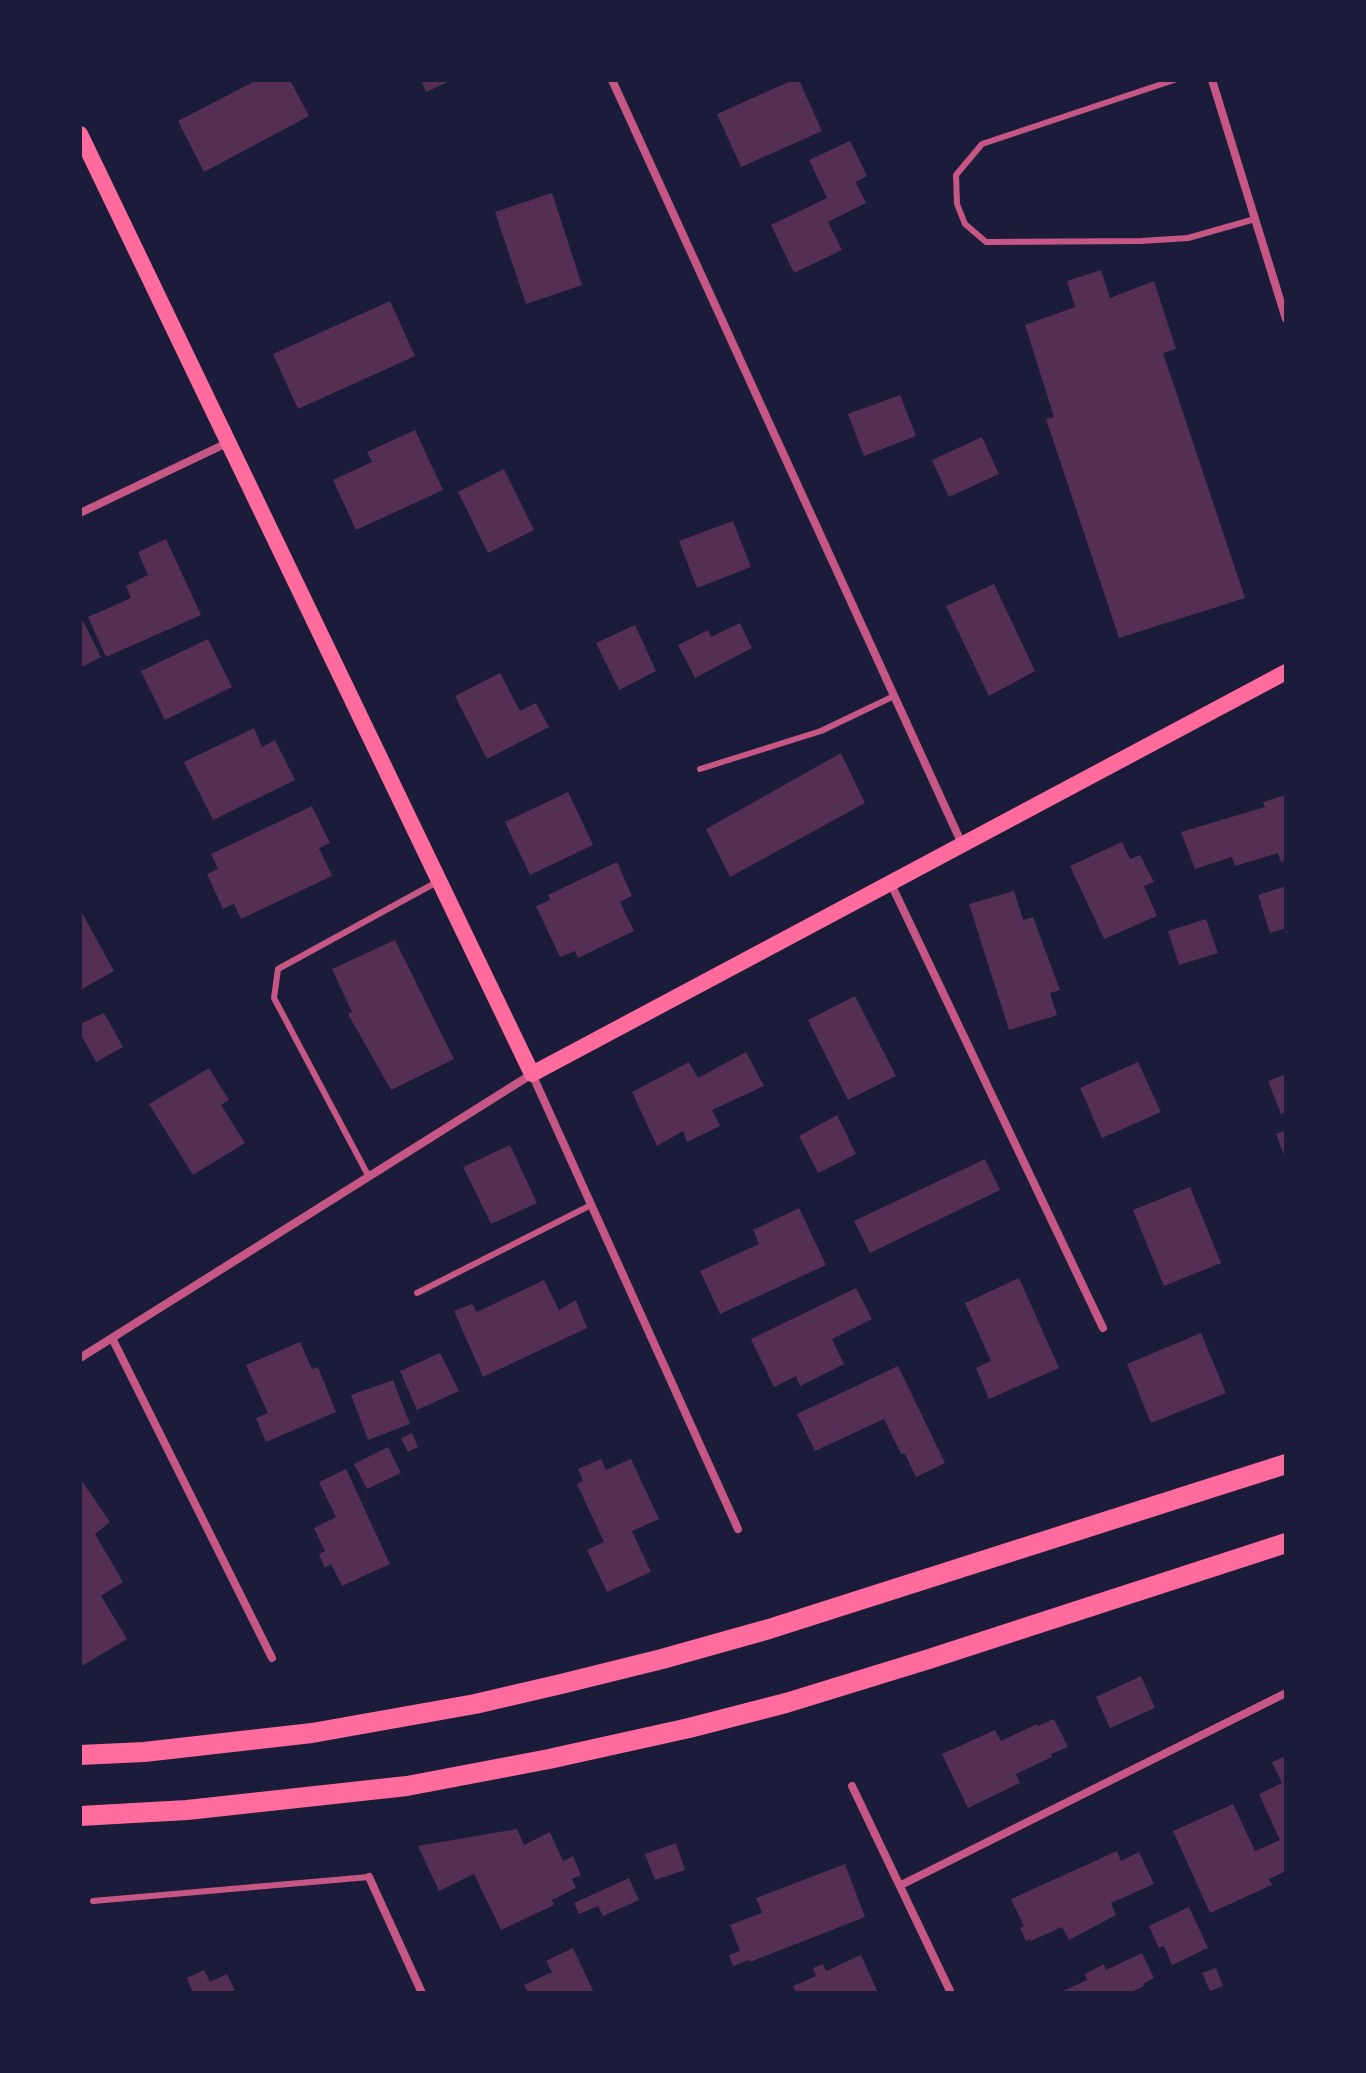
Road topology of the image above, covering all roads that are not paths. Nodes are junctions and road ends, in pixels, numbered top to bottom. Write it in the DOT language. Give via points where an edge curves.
graph roads {
  1 [pos="612,80"];
  2 [pos="1174,80"];
  3 [pos="1212,80"];
  4 [pos="80,134"];
  5 [pos="1255,219"];
  6 [pos="1286,319"];
  7 [pos="227,443"];
  8 [pos="80,513"];
  9 [pos="1286,672"];
  10 [pos="894,696"];
  11 [pos="700,769"];
  12 [pos="962,845"];
  13 [pos="439,881"];
  14 [pos="891,884"];
  15 [pos="532,1074"];
  16 [pos="369,1177"];
  17 [pos="591,1205"];
  18 [pos="417,1293"];
  19 [pos="1103,1328"];
  20 [pos="112,1338"];
  21 [pos="80,1358"];
  22 [pos="1286,1464"];
  23 [pos="738,1529"];
  24 [pos="1286,1543"];
  25 [pos="272,1658"];
  26 [pos="1286,1693"];
  27 [pos="80,1755"];
  28 [pos="852,1786"];
  29 [pos="80,1816"];
  30 [pos="369,1877"];
  31 [pos="901,1885"];
  32 [pos="93,1901"];
  33 [pos="422,1993"];
  34 [pos="951,1993"];
  1 -- 10 [label="street"];
  2 -- 5 [label="lane" via="982,144 956,175 957,204 965,224 986,242 1141,241 1188,238"];
  3 -- 5 [label="street"];
  4 -- 7 [label="main road"];
  5 -- 6 [label="street"];
  7 -- 8 [label="street"];
  7 -- 13 [label="main road"];
  9 -- 12 [label="main road"];
  10 -- 11 [label="lane" via="821,731"];
  10 -- 12 [label="street"];
  12 -- 14 [label="main road"];
  13 -- 15 [label="main road"];
  13 -- 16 [label="lane" via="278,969 274,998"];
  14 -- 15 [label="main road"];
  14 -- 19 [label="street"];
  15 -- 16 [label="street"];
  15 -- 17 [label="street"];
  16 -- 20 [label="street"];
  17 -- 18 [label="lane"];
  17 -- 23 [label="street"];
  20 -- 21 [label="street"];
  20 -- 25 [label="street"];
  22 -- 27 [label="main road" via="769,1629 561,1684 312,1733"];
  24 -- 29 [label="main road" via="786,1703 675,1731 407,1786"];
  26 -- 31 [label="street"];
  28 -- 31 [label="street"];
  30 -- 32 [label="lane"];
  30 -- 33 [label="street"];
  31 -- 34 [label="street"];
}
